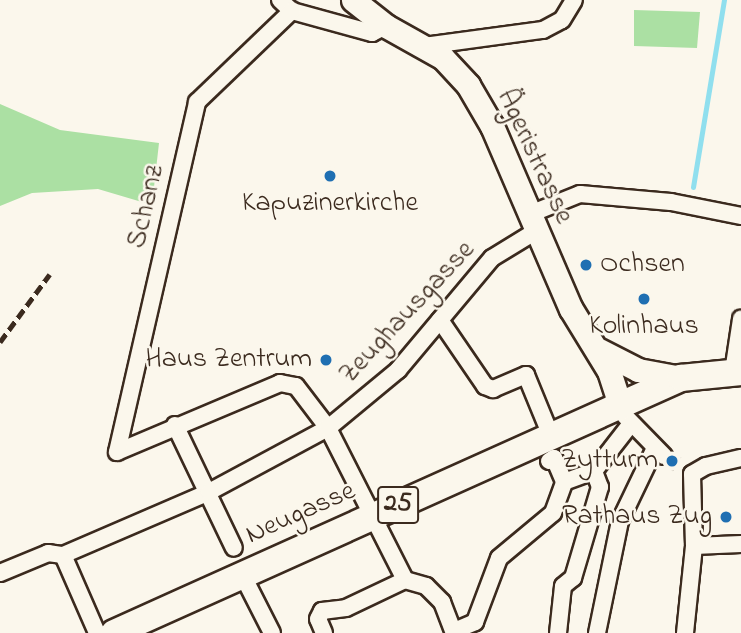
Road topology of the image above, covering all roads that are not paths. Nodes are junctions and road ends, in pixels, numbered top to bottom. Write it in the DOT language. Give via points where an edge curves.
graph roads {
  1 [pos="353,0"];
  2 [pos="574,0"];
  3 [pos="286,6"];
  4 [pos="386,26"];
  5 [pos="424,46"];
  6 [pos="741,216"];
  7 [pos="533,222"];
  8 [pos="741,319"];
  9 [pos="440,320"];
  10 [pos="597,349"];
  11 [pos="737,372"];
  12 [pos="681,379"];
  13 [pos="625,416"];
  14 [pos="175,425"];
  15 [pos="328,428"];
  16 [pos="550,449"];
  17 [pos="741,458"];
  18 [pos="594,471"];
  19 [pos="564,482"];
  20 [pos="209,492"];
  21 [pos="373,517"];
  22 [pos="741,544"];
  23 [pos="694,546"];
  24 [pos="234,548"];
  25 [pos="63,555"];
  26 [pos="0,573"];
  27 [pos="242,574"];
  28 [pos="405,580"];
  29 [pos="191,597"];
  30 [pos="454,632"];
  31 [pos="97,633"];
  32 [pos="114,633"];
  33 [pos="149,633"];
  34 [pos="272,633"];
  35 [pos="324,633"];
  36 [pos="558,633"];
  37 [pos="597,633"];
  38 [pos="685,633"];
  1 -- 4 [label="main road, Ägeristrasse"];
  2 -- 5 [label="street" via="562,20 543,30"];
  3 -- 4 [label="street" via="372,33"];
  3 -- 14 [label="street, Schanz" via="197,102 117,452"];
  4 -- 5 [label="main road, Ägeristrasse"];
  5 -- 7 [label="main road, Ägeristrasse" via="468,85 492,127"];
  6 -- 7 [label="street, Zeughausgasse" via="671,202 580,194"];
  7 -- 9 [label="street, Zeughausgasse" via="492,258"];
  7 -- 10 [label="main road, Ägeristrasse" via="571,309"];
  8 -- 11 [label="street"];
  9 -- 15 [label="street, Zeughausgasse" via="366,401"];
  9 -- 16 [label="street" via="485,386 492,389 526,375"];
  10 -- 12 [label="main road" via="638,370"];
  10 -- 13 [label="main road, Ägeristrasse"];
  11 -- 12 [label="main road, 25"];
  12 -- 13 [label="main road, 25"];
  13 -- 16 [label="main road, 25"];
  13 -- 18 [label="street"];
  13 -- 37 [label="street" via="660,452 620,521"];
  14 -- 15 [label="street" via="288,382"];
  14 -- 20 [label="street"];
  15 -- 20 [label="street, Zeughausgasse"];
  15 -- 21 [label="street"];
  16 -- 19 [label="street"];
  16 -- 21 [label="main road, Neugasse / 25"];
  17 -- 23 [label="street" via="686,471"];
  18 -- 19 [label="street"];
  18 -- 36 [label="street" via="600,487 573,578 563,586"];
  19 -- 30 [label="street" via="553,513 499,558 475,622"];
  20 -- 24 [label="street"];
  20 -- 25 [label="street, Zeughausgasse"];
  21 -- 27 [label="main road, Neugasse / 25"];
  21 -- 28 [label="street"];
  22 -- 23 [label="street"];
  23 -- 38 [label="street"];
  25 -- 26 [label="street, Zeughausgasse" via="48,553"];
  25 -- 31 [label="street"];
  27 -- 29 [label="main road, Neugasse / 25"];
  27 -- 34 [label="street"];
  28 -- 30 [label="street" via="426,586 442,602"];
  28 -- 35 [label="street" via="346,608 322,611 318,619"];
  29 -- 32 [label="main road, 25"];
  29 -- 33 [label="main road, 25"];
}
